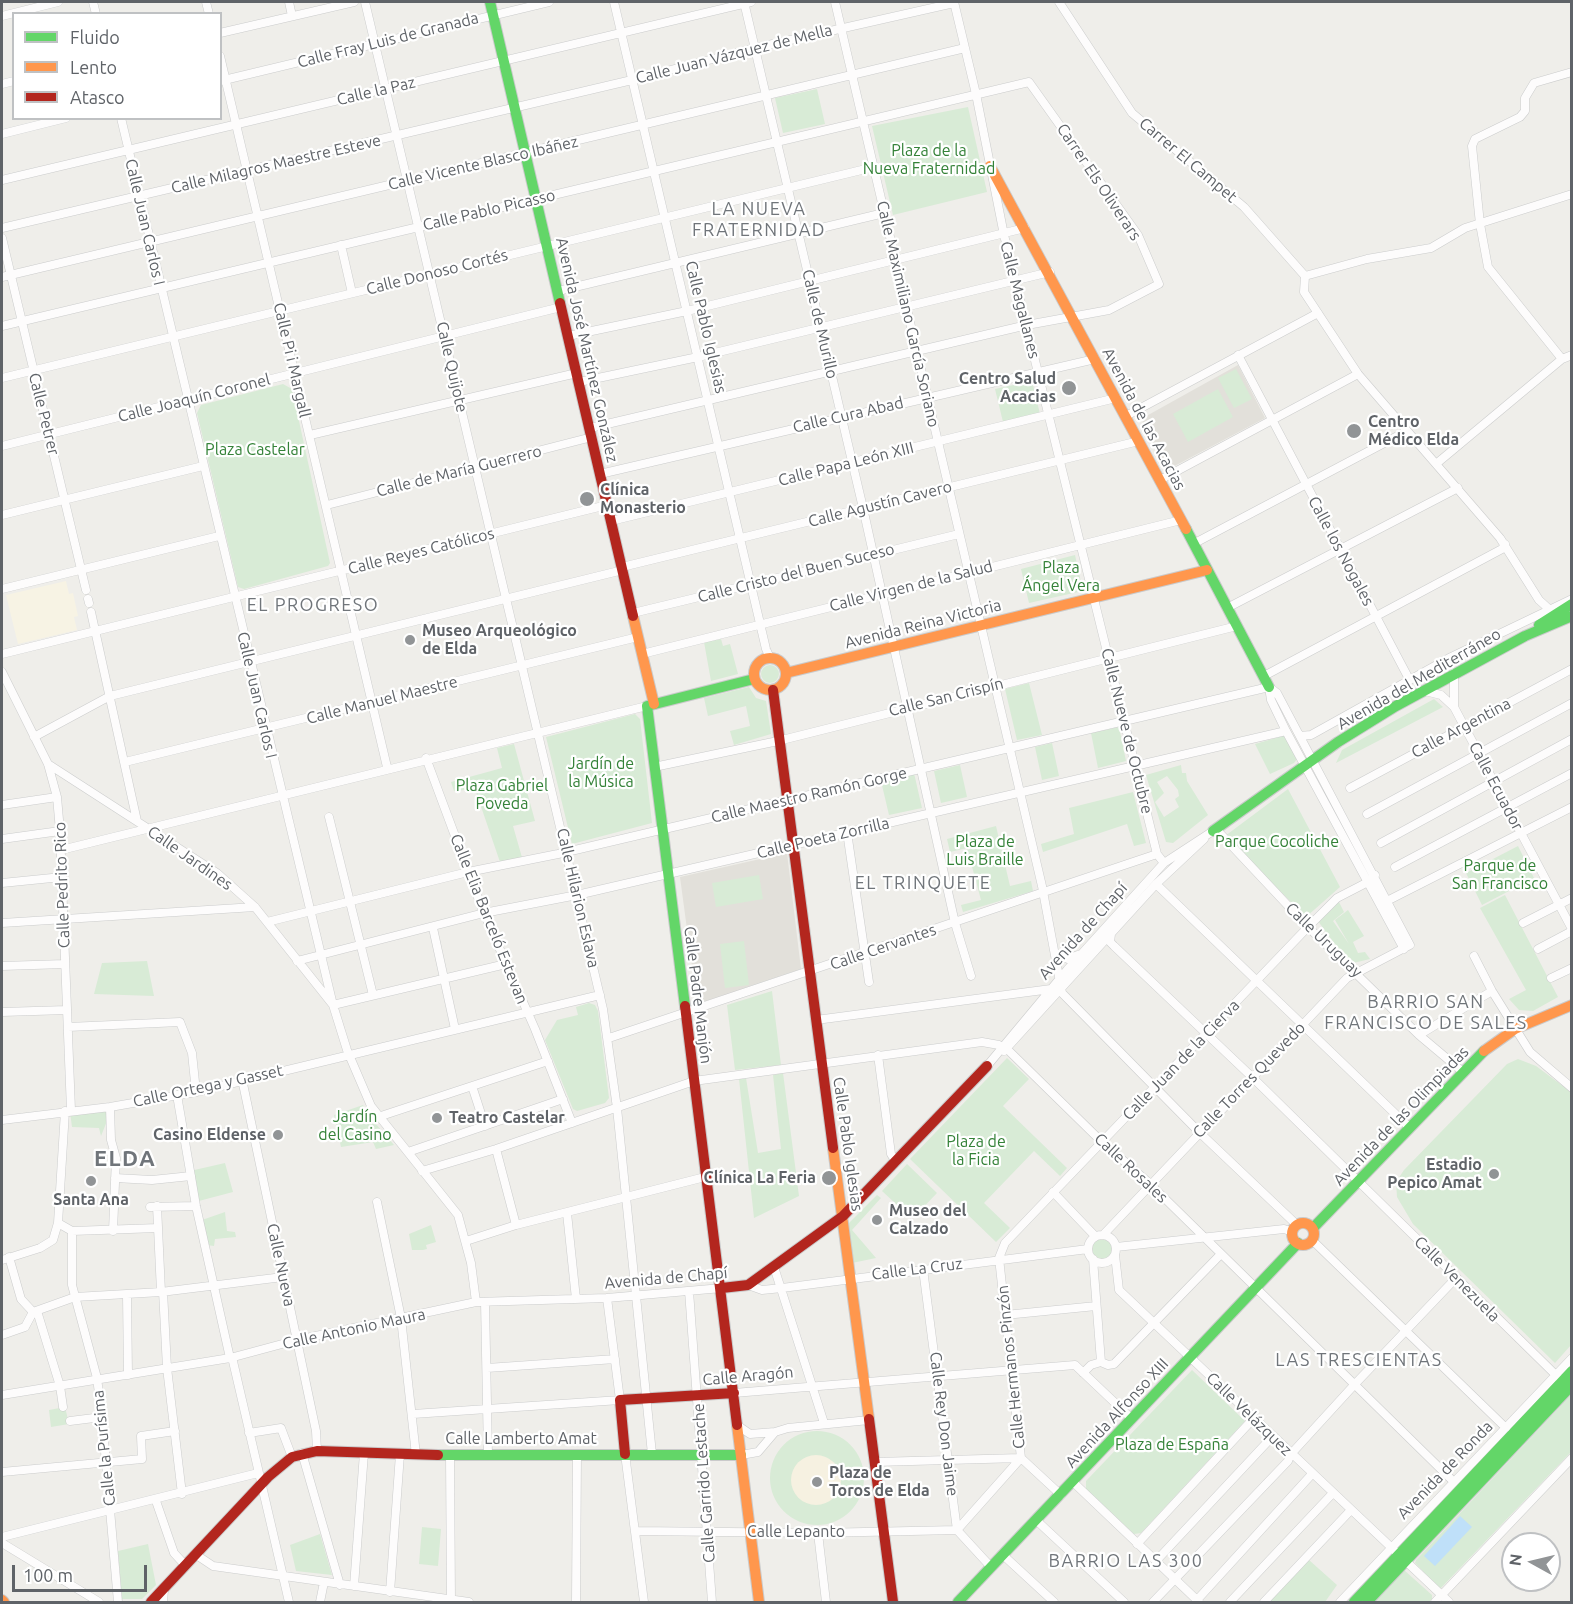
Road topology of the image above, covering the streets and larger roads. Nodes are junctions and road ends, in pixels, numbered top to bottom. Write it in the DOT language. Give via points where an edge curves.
graph roads {
  1 [pos="58,2"];
  2 [pos="289,2"];
  3 [pos="354,2"];
  4 [pos="365,2"];
  5 [pos="490,2"];
  6 [pos="549,2"];
  7 [pos="614,2"];
  8 [pos="747,2"];
  9 [pos="835,2"];
  10 [pos="954,2"];
  11 [pos="1059,2"];
  12 [pos="18,12"];
  13 [pos="493,14"];
  14 [pos="292,16"];
  15 [pos="841,28"];
  16 [pos="621,32"];
  17 [pos="222,33"];
  18 [pos="375,43"];
  19 [pos="755,48"];
  20 [pos="965,48"];
  21 [pos="504,60"];
  22 [pos="1572,72"];
  23 [pos="852,75"];
  24 [pos="223,80"];
  25 [pos="633,80"];
  26 [pos="386,88"];
  27 [pos="976,94"];
  28 [pos="766,96"];
  29 [pos="515,108"];
  30 [pos="58,120"];
  31 [pos="122,120"];
  32 [pos="863,121"];
  33 [pos="237,124"];
  34 [pos="644,126"];
  35 [pos="2,134"];
  36 [pos="397,135"];
  37 [pos="777,141"];
  38 [pos="129,150"];
  39 [pos="525,152"];
  40 [pos="990,166"];
  41 [pos="874,167"];
  42 [pos="248,171"];
  43 [pos="655,171"];
  44 [pos="2,180"];
  45 [pos="408,180"];
  46 [pos="788,188"];
  47 [pos="1572,194"];
  48 [pos="139,196"];
  49 [pos="536,199"];
  50 [pos="884,213"];
  51 [pos="258,216"];
  52 [pos="665,217"];
  53 [pos="1480,224"];
  54 [pos="419,226"];
  55 [pos="2,228"];
  56 [pos="1025,228"];
  57 [pos="798,233"];
  58 [pos="1004,235"];
  59 [pos="2,238"];
  60 [pos="149,242"];
  61 [pos="341,245"];
  62 [pos="547,246"];
  63 [pos="895,260"];
  64 [pos="269,262"];
  65 [pos="675,262"];
  66 [pos="1050,272"];
  67 [pos="430,274"];
  68 [pos="10,275"];
  69 [pos="1305,276"];
  70 [pos="2,277"];
  71 [pos="810,281"];
  72 [pos="1015,281"];
  73 [pos="160,288"];
  74 [pos="558,291"];
  75 [pos="352,293"];
  76 [pos="561,307"];
  77 [pos="906,308"];
  78 [pos="280,310"];
  79 [pos="687,311"];
  80 [pos="1318,313"];
  81 [pos="1073,316"];
  82 [pos="22,321"];
  83 [pos="1027,325"];
  84 [pos="2,326"];
  85 [pos="821,328"];
  86 [pos="172,336"];
  87 [pos="445,336"];
  88 [pos="568,336"];
  89 [pos="917,352"];
  90 [pos="1238,355"];
  91 [pos="1572,355"];
  92 [pos="698,357"];
  93 [pos="1095,359"];
  94 [pos="1562,359"];
  95 [pos="33,370"];
  96 [pos="295,373"];
  97 [pos="831,373"];
  98 [pos="1038,373"];
  99 [pos="1358,374"];
  100 [pos="2,378"];
  101 [pos="578,378"];
  102 [pos="927,397"];
  103 [pos="1116,398"];
  104 [pos="187,400"];
  105 [pos="460,400"];
  106 [pos="708,400"];
  107 [pos="1049,415"];
  108 [pos="842,416"];
  109 [pos="1126,416"];
  110 [pos="1273,421"];
  111 [pos="1407,431"];
  112 [pos="591,433"];
  113 [pos="49,435"];
  114 [pos="310,435"];
  115 [pos="937,441"];
  116 [pos="1139,441"];
  117 [pos="2,446"];
  118 [pos="719,446"];
  119 [pos="1060,459"];
  120 [pos="853,463"];
  121 [pos="1437,464"];
  122 [pos="203,466"];
  123 [pos="476,467"];
  124 [pos="600,474"];
  125 [pos="1160,480"];
  126 [pos="1306,485"];
  127 [pos="948,487"];
  128 [pos="1458,488"];
  129 [pos="729,492"];
  130 [pos="65,500"];
  131 [pos="327,505"];
  132 [pos="607,505"];
  133 [pos="863,507"];
  134 [pos="2,515"];
  135 [pos="1181,520"];
  136 [pos="611,521"];
  137 [pos="492,534"];
  138 [pos="959,534"];
  139 [pos="219,536"];
  140 [pos="741,539"];
  141 [pos="1504,543"];
  142 [pos="1193,544"];
  143 [pos="1082,546"];
  144 [pos="1340,549"];
  145 [pos="873,554"];
  146 [pos="622,569"];
  147 [pos="82,570"];
  148 [pos="1207,570"];
  149 [pos="342,571"];
  150 [pos="968,572"];
  151 [pos="751,585"];
  152 [pos="2,589"];
  153 [pos="882,593"];
  154 [pos="88,597"];
  155 [pos="1094,597"];
  156 [pos="234,598"];
  157 [pos="507,599"];
  158 [pos="1572,599"];
  159 [pos="1572,604"];
  160 [pos="1227,608"];
  161 [pos="1554,611"];
  162 [pos="91,612"];
  163 [pos="633,613"];
  164 [pos="1376,617"];
  165 [pos="1572,617"];
  166 [pos="760,624"];
  167 [pos="980,626"];
  168 [pos="1237,626"];
  169 [pos="95,630"];
  170 [pos="357,636"];
  171 [pos="1526,636"];
  172 [pos="638,637"];
  173 [pos="895,647"];
  174 [pos="2,654"];
  175 [pos="642,654"];
  176 [pos="1108,656"];
  177 [pos="770,658"];
  178 [pos="249,662"];
  179 [pos="523,665"];
  180 [pos="1572,669"];
  181 [pos="2,672"];
  182 [pos="786,673"];
  183 [pos="1455,673"];
  184 [pos="1264,676"];
  185 [pos="754,679"];
  186 [pos="1408,682"];
  187 [pos="994,685"];
  188 [pos="1269,687"];
  189 [pos="773,690"];
  190 [pos="1424,691"];
  191 [pos="110,696"];
  192 [pos="373,702"];
  193 [pos="1572,703"];
  194 [pos="650,705"];
  195 [pos="907,706"];
  196 [pos="1454,707"];
  197 [pos="1124,721"];
  198 [pos="1464,726"];
  199 [pos="265,728"];
  200 [pos="1286,730"];
  201 [pos="538,732"];
  202 [pos="1300,736"];
  203 [pos="34,737"];
  204 [pos="1572,739"];
  205 [pos="778,741"];
  206 [pos="1009,748"];
  207 [pos="1479,754"];
  208 [pos="426,759"];
  209 [pos="125,762"];
  210 [pos="1309,763"];
  211 [pos="48,764"];
  212 [pos="1135,766"];
  213 [pos="387,767"];
  214 [pos="654,767"];
  215 [pos="921,768"];
  216 [pos="1572,773"];
  217 [pos="1494,782"];
  218 [pos="1350,788"];
  219 [pos="1020,791"];
  220 [pos="280,794"];
  221 [pos="57,797"];
  222 [pos="133,798"];
  223 [pos="786,800"];
  224 [pos="2,805"];
  225 [pos="1507,807"];
  226 [pos="1572,807"];
  227 [pos="123,812"];
  228 [pos="931,813"];
  229 [pos="1367,814"];
  230 [pos="329,817"];
  231 [pos="138,821"];
  232 [pos="148,828"];
  233 [pos="661,829"];
  234 [pos="1215,830"];
  235 [pos="60,831"];
  236 [pos="848,832"];
  237 [pos="1521,833"];
  238 [pos="2,839"];
  239 [pos="1381,843"];
  240 [pos="792,845"];
  241 [pos="61,850"];
  242 [pos="567,852"];
  243 [pos="1157,854"];
  244 [pos="1164,863"];
  245 [pos="1395,867"];
  246 [pos="468,872"];
  247 [pos="667,874"];
  248 [pos="1375,875"];
  249 [pos="62,877"];
  250 [pos="1368,882"];
  251 [pos="2,883"];
  252 [pos="1156,884"];
  253 [pos="1043,892"];
  254 [pos="577,895"];
  255 [pos="1572,898"];
  256 [pos="351,903"];
  257 [pos="1384,903"];
  258 [pos="1558,904"];
  259 [pos="255,907"];
  260 [pos="309,912"];
  261 [pos="484,914"];
  262 [pos="63,921"];
  263 [pos="267,922"];
  264 [pos="2,923"];
  265 [pos="956,923"];
  266 [pos="1523,923"];
  267 [pos="1308,927"];
  268 [pos="433,928"];
  269 [pos="1572,930"];
  270 [pos="1111,934"];
  271 [pos="360,945"];
  272 [pos="1538,949"];
  273 [pos="1084,951"];
  274 [pos="866,953"];
  275 [pos="1056,954"];
  276 [pos="319,955"];
  277 [pos="1474,956"];
  278 [pos="297,961"];
  279 [pos="65,964"];
  280 [pos="506,964"];
  281 [pos="2,966"];
  282 [pos="1572,968"];
  283 [pos="809,972"];
  284 [pos="1358,973"];
  285 [pos="970,976"];
  286 [pos="1061,978"];
  287 [pos="1551,978"];
  288 [pos="444,979"];
  289 [pos="869,982"];
  290 [pos="1257,982"];
  291 [pos="1051,989"];
  292 [pos="1061,990"];
  293 [pos="1492,991"];
  294 [pos="373,995"];
  295 [pos="600,995"];
  296 [pos="333,1005"];
  297 [pos="1572,1005"];
  298 [pos="67,1010"];
  299 [pos="527,1011"];
  300 [pos="685,1011"];
  301 [pos="2,1012"];
  302 [pos="816,1020"];
  303 [pos="1302,1025"];
  304 [pos="68,1027"];
  305 [pos="455,1029"];
  306 [pos="1515,1029"];
  307 [pos="1206,1034"];
  308 [pos="1419,1035"];
  309 [pos="609,1038"];
  310 [pos="1005,1047"];
  311 [pos="878,1055"];
  312 [pos="349,1056"];
  313 [pos="548,1060"];
  314 [pos="822,1062"];
  315 [pos="987,1066"];
  316 [pos="1463,1072"];
  317 [pos="1252,1077"];
  318 [pos="242,1079"];
  319 [pos="694,1081"];
  320 [pos="472,1086"];
  321 [pos="1155,1088"];
  322 [pos="1572,1088"];
  323 [pos="196,1092"];
  324 [pos="177,1095"];
  325 [pos="563,1099"];
  326 [pos="110,1107"];
  327 [pos="617,1108"];
  328 [pos="68,1111"];
  329 [pos="378,1117"];
  330 [pos="2,1120"];
  331 [pos="572,1123"];
  332 [pos="486,1126"];
  333 [pos="1410,1128"];
  334 [pos="1199,1132"];
  335 [pos="1101,1142"];
  336 [pos="496,1149"];
  337 [pos="408,1152"];
  338 [pos="896,1162"];
  339 [pos="422,1171"];
  340 [pos="191,1176"];
  341 [pos="705,1177"];
  342 [pos="115,1178"];
  343 [pos="1359,1182"];
  344 [pos="1149,1183"];
  345 [pos="1053,1192"];
  346 [pos="627,1198"];
  347 [pos="377,1202"];
  348 [pos="196,1206"];
  349 [pos="567,1213"];
  350 [pos="843,1216"];
  351 [pos="58,1223"];
  352 [pos="516,1225"];
  353 [pos="158,1228"];
  354 [pos="1312,1228"];
  355 [pos="72,1231"];
  356 [pos="113,1231"];
  357 [pos="1296,1234"];
  358 [pos="1099,1235"];
  359 [pos="1205,1238"];
  360 [pos="1312,1240"];
  361 [pos="465,1241"];
  362 [pos="1088,1249"];
  363 [pos="1115,1251"];
  364 [pos="1220,1255"];
  365 [pos="5,1258"];
  366 [pos="999,1258"];
  367 [pos="1093,1259"];
  368 [pos="774,1267"];
  369 [pos="923,1269"];
  370 [pos="283,1277"];
  371 [pos="1456,1278"];
  372 [pos="851,1280"];
  373 [pos="214,1284"];
  374 [pos="748,1285"];
  375 [pos="722,1288"];
  376 [pos="782,1288"];
  377 [pos="1256,1288"];
  378 [pos="162,1292"];
  379 [pos="688,1292"];
  380 [pos="127,1295"];
  381 [pos="637,1296"];
  382 [pos="75,1297"];
  383 [pos="607,1298"];
  384 [pos="576,1299"];
  385 [pos="476,1302"];
  386 [pos="485,1302"];
  387 [pos="1096,1306"];
  388 [pos="35,1311"];
  389 [pos="1005,1315"];
  390 [pos="402,1318"];
  391 [pos="1153,1324"];
  392 [pos="1406,1331"];
  393 [pos="2,1335"];
  394 [pos="297,1340"];
  395 [pos="231,1357"];
  396 [pos="1190,1358"];
  397 [pos="1572,1358"];
  398 [pos="615,1359"];
  399 [pos="1101,1362"];
  400 [pos="167,1368"];
  401 [pos="487,1368"];
  402 [pos="1011,1370"];
  403 [pos="1572,1371"];
  404 [pos="1083,1373"];
  405 [pos="128,1375"];
  406 [pos="938,1376"];
  407 [pos="97,1378"];
  408 [pos="864,1381"];
  409 [pos="1355,1384"];
  410 [pos="1566,1384"];
  411 [pos="60,1386"];
  412 [pos="812,1386"];
  413 [pos="734,1393"];
  414 [pos="2,1395"];
  415 [pos="698,1395"];
  416 [pos="647,1398"];
  417 [pos="620,1400"];
  418 [pos="63,1407"];
  419 [pos="488,1409"];
  420 [pos="413,1414"];
  421 [pos="102,1417"];
  422 [pos="1132,1419"];
  423 [pos="1253,1419"];
  424 [pos="869,1420"];
  425 [pos="70,1421"];
  426 [pos="824,1423"];
  427 [pos="737,1425"];
  428 [pos="1506,1428"];
  429 [pos="623,1429"];
  430 [pos="175,1431"];
  431 [pos="775,1432"];
  432 [pos="249,1433"];
  433 [pos="1272,1437"];
  434 [pos="316,1451"];
  435 [pos="364,1453"];
  436 [pos="400,1454"];
  437 [pos="577,1454"];
  438 [pos="592,1454"];
  439 [pos="625,1454"];
  440 [pos="652,1454"];
  441 [pos="1291,1454"];
  442 [pos="297,1455"];
  443 [pos="416,1455"];
  444 [pos="450,1455"];
  445 [pos="488,1455"];
  446 [pos="702,1455"];
  447 [pos="741,1455"];
  448 [pos="1021,1458"];
  449 [pos="1572,1458"];
  450 [pos="949,1460"];
  451 [pos="107,1462"];
  452 [pos="875,1462"];
  453 [pos="2,1472"];
  454 [pos="1312,1474"];
  455 [pos="259,1479"];
  456 [pos="1073,1482"];
  457 [pos="1454,1482"];
  458 [pos="182,1494"];
  459 [pos="1332,1494"];
  460 [pos="1061,1495"];
  461 [pos="156,1501"];
  462 [pos="110,1511"];
  463 [pos="1350,1511"];
  464 [pos="1036,1520"];
  465 [pos="957,1530"];
  466 [pos="635,1532"];
  467 [pos="706,1532"];
  468 [pos="884,1532"];
  469 [pos="751,1533"];
  470 [pos="818,1533"];
  471 [pos="2,1535"];
  472 [pos="1137,1544"];
  473 [pos="195,1554"];
  474 [pos="1003,1555"];
  475 [pos="1398,1556"];
  476 [pos="1156,1561"];
  477 [pos="185,1565"];
  478 [pos="991,1567"];
  479 [pos="282,1575"];
  480 [pos="1175,1580"];
  481 [pos="324,1582"];
  482 [pos="340,1585"];
  483 [pos="354,1587"];
  484 [pos="164,1590"];
  485 [pos="390,1592"];
  486 [pos="1442,1596"];
  487 [pos="408,1598"];
  488 [pos="451,1601"];
  489 [pos="1198,1601"];
  490 [pos="99,1602"];
  491 [pos="117,1602"];
  492 [pos="151,1602"];
  493 [pos="163,1602"];
  494 [pos="289,1602"];
  495 [pos="320,1602"];
  496 [pos="469,1602"];
  497 [pos="576,1602"];
  498 [pos="644,1602"];
  499 [pos="712,1602"];
  500 [pos="759,1602"];
  501 [pos="826,1602"];
  502 [pos="893,1602"];
  503 [pos="958,1602"];
  504 [pos="1054,1602"];
  505 [pos="1124,1602"];
  506 [pos="1153,1602"];
  507 [pos="1230,1602"];
  508 [pos="1264,1602"];
  509 [pos="1340,1602"];
  510 [pos="1354,1602"];
  511 [pos="1367,1602"];
  512 [pos="1435,1602"];
  513 [pos="1449,1602"];
  1 -- 12 [label="street"];
  2 -- 14 [label="street"];
  3 -- 14 [label="street"];
  4 -- 18 [label="street, Calle Quijote"];
  5 -- 13 [label="street, Avenida José Martínez González"];
  6 -- 13 [label="street, Calle Fray Luis de Granada"];
  7 -- 16 [label="street, Calle Pablo Iglesias"];
  8 -- 16 [label="street, Calle la Paz"];
  8 -- 19 [label="street, Calle de Murillo"];
  9 -- 15 [label="street, Calle Maximiliano García Soriano"];
  10 -- 15 [label="street, Calle Juan Vázquez de Mella"];
  10 -- 20 [label="street, Calle Magallanes"];
  11 -- 69 [label="street, Carrer El Campet" via="1132,113 1244,207"];
  13 -- 18 [label="street, Calle Fray Luis de Granada"];
  13 -- 21 [label="street, Avenida José Martínez González"];
  14 -- 17 [label="street"];
  15 -- 19 [label="street, Calle Juan Vázquez de Mella"];
  15 -- 23 [label="street, Calle Maximiliano García Soriano"];
  16 -- 21 [label="street, Calle la Paz"];
  16 -- 25 [label="street, Calle Pablo Iglesias"];
  18 -- 24 [label="street, Calle Fray Luis de Granada"];
  18 -- 26 [label="street, Calle Quijote"];
  19 -- 25 [label="street, Calle Juan Vázquez de Mella"];
  19 -- 28 [label="street, Calle de Murillo"];
  20 -- 23 [label="street, Calle Vicente Blasco Ibáñez"];
  20 -- 27 [label="street, Calle Magallanes"];
  21 -- 26 [label="street, Calle la Paz"];
  21 -- 29 [label="street, Avenida José Martínez González"];
  22 -- 53 [label="street" via="1533,83 1520,117 1475,139 1472,146"];
  23 -- 28 [label="street, Calle Vicente Blasco Ibáñez"];
  23 -- 32 [label="street, Calle Maximiliano García Soriano"];
  24 -- 33 [label="street, Calle Pi i Margall"];
  25 -- 29 [label="street, Calle Juan Vázquez de Mella"];
  25 -- 34 [label="street, Calle Pablo Iglesias"];
  26 -- 33 [label="street, Calle la Paz"];
  26 -- 36 [label="street, Calle Quijote"];
  27 -- 32 [label="street, Calle Pablo Picasso"];
  27 -- 40 [label="street, Calle Magallanes"];
  27 -- 81 [label="street, Carrer Els Oliverars" via="1029,82 1137,235 1159,284 1109,310"];
  28 -- 34 [label="street, Calle Vicente Blasco Ibáñez"];
  28 -- 37 [label="street, Calle de Murillo"];
  29 -- 36 [label="street, Calle Milagros Maestre Esteve"];
  29 -- 39 [label="street, Avenida José Martínez González"];
  30 -- 35 [label="street"];
  31 -- 38 [label="street, Calle Juan Carlos I"];
  32 -- 37 [label="street, Calle Pablo Picasso"];
  32 -- 41 [label="street, Calle Maximiliano García Soriano"];
  33 -- 38 [label="street, Calle la Paz"];
  33 -- 42 [label="street, Calle Pi i Margall"];
  34 -- 39 [label="street, Calle Vicente Blasco Ibáñez"];
  34 -- 43 [label="street, Calle Pablo Iglesias"];
  36 -- 42 [label="street, Calle Milagros Maestre Esteve"];
  36 -- 45 [label="street, Calle Quijote"];
  37 -- 43 [label="street, Calle Pablo Picasso"];
  37 -- 46 [label="street, Calle de Murillo"];
  38 -- 44 [label="street, Calle la Paz"];
  38 -- 48 [label="street, Calle Juan Carlos I"];
  39 -- 45 [label="street, Calle Vicente Blasco Ibáñez"];
  39 -- 49 [label="street, Avenida José Martínez González"];
  40 -- 56 [label="street, Avenida de las Acacias"];
  40 -- 58 [label="street, Calle Magallanes"];
  41 -- 46 [label="street, Calle Donoso Cortés"];
  41 -- 50 [label="street, Calle Maximiliano García Soriano"];
  42 -- 48 [label="street, Calle Milagros Maestre Esteve"];
  42 -- 51 [label="street, Calle Pi i Margall"];
  43 -- 49 [label="street, Calle Pablo Picasso"];
  43 -- 52 [label="street, Calle Pablo Iglesias"];
  45 -- 51 [label="street, Calle Vicente Blasco Ibáñez"];
  45 -- 54 [label="street, Calle Quijote"];
  46 -- 52 [label="street, Calle Donoso Cortés"];
  46 -- 57 [label="street, Calle de Murillo"];
  47 -- 53 [label="street"];
  48 -- 55 [label="street, Calle Milagros Maestre Esteve"];
  48 -- 60 [label="street, Calle Juan Carlos I"];
  49 -- 54 [label="street, Calle Pablo Picasso"];
  49 -- 62 [label="street, Avenida José Martínez González"];
  50 -- 57 [label="street"];
  50 -- 63 [label="street, Calle Maximiliano García Soriano"];
  51 -- 60 [label="street, Calle Vicente Blasco Ibáñez"];
  51 -- 64 [label="street, Calle Pi i Margall"];
  52 -- 62 [label="street, Calle Donoso Cortés"];
  52 -- 65 [label="street, Calle Pablo Iglesias"];
  53 -- 69 [label="street" via="1465,228 1431,248 1367,259"];
  53 -- 94 [label="street" via="1488,267"];
  54 -- 61 [label="street, Calle Pablo Picasso"];
  54 -- 67 [label="street, Calle Quijote"];
  56 -- 58 [label="street"];
  56 -- 66 [label="street, Avenida de las Acacias"];
  57 -- 65 [label="street"];
  57 -- 71 [label="street, Calle de Murillo"];
  58 -- 63 [label="street"];
  58 -- 72 [label="street, Calle Magallanes"];
  59 -- 68 [label="street, Calle Petrer"];
  60 -- 68 [label="street, Calle Vicente Blasco Ibáñez"];
  60 -- 73 [label="street, Calle Juan Carlos I"];
  61 -- 64 [label="street, Calle Pablo Picasso"];
  61 -- 75 [label="street"];
  62 -- 67 [label="street, Calle Donoso Cortés"];
  62 -- 74 [label="street, Avenida José Martínez González"];
  63 -- 71 [label="street"];
  63 -- 77 [label="street, Calle Maximiliano García Soriano"];
  64 -- 73 [label="street, Calle Pablo Picasso"];
  64 -- 78 [label="street, Calle Pi i Margall"];
  65 -- 74 [label="street"];
  65 -- 79 [label="street, Calle Pablo Iglesias"];
  66 -- 72 [label="street"];
  66 -- 81 [label="street, Avenida de las Acacias"];
  67 -- 75 [label="street, Calle Donoso Cortés"];
  67 -- 87 [label="street, Calle Quijote"];
  68 -- 70 [label="street, Calle Vicente Blasco Ibáñez"];
  68 -- 82 [label="street, Calle Petrer"];
  69 -- 80 [label="street, Carrer El Campet" via="1304,292"];
  71 -- 79 [label="street"];
  71 -- 85 [label="street, Calle de Murillo"];
  72 -- 77 [label="street"];
  72 -- 83 [label="street, Calle Magallanes"];
  73 -- 82 [label="street, Calle Pablo Picasso"];
  73 -- 86 [label="street, Calle Juan Carlos I"];
  74 -- 76 [label="street, Avenida José Martínez González"];
  75 -- 78 [label="street, Calle Donoso Cortés"];
  76 -- 87 [label="street, Calle Joaquín Coronel"];
  76 -- 88 [label="street, Avenida José Martínez González"];
  77 -- 85 [label="street"];
  77 -- 89 [label="street, Calle Maximiliano García Soriano"];
  78 -- 86 [label="street, Calle Donoso Cortés"];
  78 -- 96 [label="street, Calle Pi i Margall"];
  79 -- 88 [label="street"];
  79 -- 92 [label="street, Calle Pablo Iglesias"];
  80 -- 90 [label="street"];
  80 -- 99 [label="street, Carrer El Campet"];
  81 -- 83 [label="street, Calle de María Guerrero"];
  81 -- 93 [label="street, Avenida de las Acacias"];
  82 -- 84 [label="street, Calle Pablo Picasso"];
  82 -- 95 [label="street, Calle Petrer"];
  83 -- 89 [label="street, Calle de María Guerrero"];
  83 -- 98 [label="street, Calle Magallanes"];
  85 -- 92 [label="street"];
  85 -- 97 [label="street, Calle de Murillo"];
  86 -- 95 [label="street, Calle Donoso Cortés"];
  86 -- 104 [label="street, Calle Juan Carlos I"];
  87 -- 96 [label="street, Calle Joaquín Coronel"];
  87 -- 105 [label="street, Calle Quijote"];
  88 -- 101 [label="street, Avenida José Martínez González"];
  89 -- 97 [label="street, Calle de María Guerrero"];
  89 -- 102 [label="street, Calle Maximiliano García Soriano"];
  90 -- 109 [label="street"];
  90 -- 110 [label="street, Calle los Nogales"];
  91 -- 94 [label="street"];
  92 -- 101 [label="street"];
  92 -- 106 [label="street, Calle Pablo Iglesias"];
  93 -- 98 [label="street, Calle Cura Abad"];
  93 -- 103 [label="street, Avenida de las Acacias"];
  94 -- 121 [label="street"];
  95 -- 100 [label="street, Calle Donoso Cortés"];
  95 -- 113 [label="street, Calle Petrer"];
  96 -- 104 [label="street, Calle Joaquín Coronel"];
  96 -- 114 [label="street, Calle Pi i Margall"];
  97 -- 106 [label="street, Calle de María Guerrero"];
  97 -- 108 [label="street, Calle de Murillo"];
  98 -- 102 [label="street, Calle Cura Abad"];
  98 -- 107 [label="street, Calle Magallanes"];
  99 -- 110 [label="street"];
  99 -- 111 [label="street, Carrer El Campet"];
  101 -- 105 [label="street"];
  101 -- 112 [label="street, Avenida José Martínez González"];
  102 -- 108 [label="street, Calle Cura Abad"];
  102 -- 115 [label="street, Calle Maximiliano García Soriano"];
  103 -- 107 [label="street, Calle Papa León XIII"];
  103 -- 109 [label="street, Avenida de las Acacias"];
  104 -- 113 [label="street, Calle Joaquín Coronel"];
  104 -- 122 [label="street, Calle Juan Carlos I"];
  105 -- 114 [label="street"];
  105 -- 123 [label="street, Calle Quijote"];
  106 -- 112 [label="street, Calle de María Guerrero"];
  106 -- 118 [label="street, Calle Pablo Iglesias"];
  107 -- 115 [label="street, Calle Papa León XIII"];
  107 -- 119 [label="street, Calle Magallanes"];
  108 -- 118 [label="street, Calle Cura Abad"];
  108 -- 120 [label="street, Calle de Murillo"];
  109 -- 116 [label="street, Avenida de las Acacias"];
  110 -- 125 [label="street"];
  110 -- 126 [label="street, Calle los Nogales"];
  111 -- 121 [label="street, Carrer El Campet"];
  111 -- 126 [label="street"];
  112 -- 123 [label="street, Calle de María Guerrero"];
  112 -- 124 [label="street, Avenida José Martínez González"];
  113 -- 117 [label="street, Calle Joaquín Coronel"];
  113 -- 130 [label="street, Calle Petrer"];
  114 -- 131 [label="street, Calle Pi i Margall"];
  115 -- 120 [label="street, Calle Papa León XIII"];
  115 -- 127 [label="street, Calle Maximiliano García Soriano"];
  116 -- 119 [label="street, Calle Agustín Cavero"];
  116 -- 125 [label="street, Avenida de las Acacias"];
  118 -- 124 [label="street, Calle Cura Abad"];
  118 -- 129 [label="street, Calle Pablo Iglesias"];
  119 -- 127 [label="street, Calle Agustín Cavero"];
  119 -- 143 [label="street, Calle Magallanes"];
  120 -- 129 [label="street, Calle Papa León XIII"];
  120 -- 133 [label="street, Calle de Murillo"];
  121 -- 128 [label="street, Carrer El Campet"];
  122 -- 130 [label="street"];
  122 -- 139 [label="street, Calle Juan Carlos I"];
  123 -- 131 [label="street, Calle de María Guerrero"];
  123 -- 137 [label="street, Calle Quijote"];
  124 -- 132 [label="street, Avenida José Martínez González"];
  125 -- 135 [label="street, Avenida de las Acacias"];
  126 -- 142 [label="street"];
  126 -- 144 [label="street, Calle los Nogales"];
  127 -- 133 [label="street, Calle Agustín Cavero"];
  127 -- 138 [label="street, Calle Maximiliano García Soriano"];
  128 -- 141 [label="street, Carrer El Campet"];
  128 -- 144 [label="street"];
  129 -- 136 [label="street, Calle Papa León XIII"];
  129 -- 140 [label="street, Calle Pablo Iglesias"];
  130 -- 134 [label="street"];
  130 -- 147 [label="street, Calle Petrer"];
  131 -- 149 [label="street, Calle Pi i Margall"];
  132 -- 136 [label="street, Avenida José Martínez González"];
  132 -- 137 [label="street, Calle Reyes Católicos"];
  133 -- 140 [label="street, Calle Agustín Cavero"];
  133 -- 145 [label="street, Calle de Murillo"];
  135 -- 142 [label="street, Avenida de las Acacias"];
  135 -- 143 [label="street, Calle Virgen de la Salud"];
  136 -- 146 [label="street, Avenida José Martínez González"];
  137 -- 149 [label="street, Calle Reyes Católicos"];
  137 -- 157 [label="street, Calle Quijote"];
  138 -- 145 [label="street, Calle Cristo del Buen Suceso"];
  138 -- 150 [label="street, Calle Maximiliano García Soriano"];
  139 -- 147 [label="street"];
  139 -- 156 [label="street, Calle Juan Carlos I"];
  140 -- 146 [label="street, Calle Agustín Cavero"];
  140 -- 151 [label="street, Calle Pablo Iglesias"];
  141 -- 161 [label="street, Carrer El Campet" via="1539,600"];
  141 -- 164 [label="street" via="1502,549"];
  142 -- 148 [label="street, Avenida de las Acacias"];
  143 -- 150 [label="street, Calle Virgen de la Salud"];
  143 -- 155 [label="street, Calle Magallanes"];
  144 -- 160 [label="street"];
  144 -- 164 [label="street, Calle los Nogales"];
  145 -- 151 [label="street, Calle Cristo del Buen Suceso"];
  145 -- 153 [label="street, Calle de Murillo"];
  146 -- 157 [label="street, Calle Agustín Cavero"];
  146 -- 163 [label="street, Avenida José Martínez González"];
  147 -- 152 [label="street"];
  147 -- 154 [label="street, Calle Petrer"];
  148 -- 155 [label="street, Avenida Reina Victoria"];
  148 -- 160 [label="street, Avenida de las Acacias"];
  149 -- 156 [label="street, Calle Reyes Católicos"];
  149 -- 170 [label="street, Calle Pi i Margall"];
  150 -- 153 [label="street, Calle Virgen de la Salud"];
  150 -- 167 [label="street, Calle Maximiliano García Soriano"];
  151 -- 163 [label="street, Calle Cristo del Buen Suceso"];
  151 -- 166 [label="street, Calle Pablo Iglesias"];
  153 -- 166 [label="street, Calle Virgen de la Salud"];
  153 -- 173 [label="street, Calle de Murillo"];
  155 -- 167 [label="street, Avenida Reina Victoria"];
  155 -- 176 [label="street, Calle Nueve de Octubre"];
  156 -- 169 [label="street, Calle Reyes Católicos"];
  156 -- 178 [label="street, Calle Juan Carlos I"];
  157 -- 170 [label="street, Calle Agustín Cavero"];
  157 -- 179 [label="street, Calle Quijote"];
  158 -- 161 [label="street, Avenida del Mediterráneo"];
  159 -- 161 [label="street, Avenida del Mediterráneo"];
  160 -- 168 [label="street, Avenida de las Acacias"];
  161 -- 165 [label="street"];
  161 -- 171 [label="street, Avenida del Mediterráneo"];
  161 -- 186 [label="street" via="1450,657"];
  162 -- 169 [label="street"];
  163 -- 172 [label="street, Avenida José Martínez González"];
  164 -- 184 [label="street"];
  164 -- 186 [label="street, Calle los Nogales"];
  165 -- 171 [label="street, Avenida del Mediterráneo"];
  166 -- 175 [label="street, Calle Virgen de la Salud"];
  166 -- 177 [label="street, Calle Pablo Iglesias"];
  167 -- 173 [label="street, Avenida Reina Victoria"];
  167 -- 187 [label="street, Calle Maximiliano García Soriano"];
  168 -- 176 [label="street, Calle San Crispín"];
  168 -- 184 [label="street, Avenida de las Acacias"];
  169 -- 174 [label="street, Calle Reyes Católicos"];
  169 -- 191 [label="street"];
  170 -- 178 [label="street, Calle Agustín Cavero"];
  170 -- 192 [label="street, Calle Pi i Margall"];
  171 -- 183 [label="street, Avenida del Mediterráneo"];
  172 -- 175 [label="street, Avenida José Martínez González"];
  172 -- 179 [label="street, Calle Manuel Maestre"];
  173 -- 182 [label="street, Avenida Reina Victoria"];
  173 -- 195 [label="street, Calle de Murillo"];
  175 -- 194 [label="street, Avenida José Martínez González"];
  176 -- 187 [label="street, Calle San Crispín"];
  176 -- 197 [label="street, Calle Nueve de Octubre"];
  177 -- 182 [label="street" via="783,664"];
  177 -- 185 [label="street" via="757,664"];
  178 -- 191 [label="street, Calle Agustín Cavero"];
  178 -- 199 [label="street, Calle Juan Carlos I"];
  179 -- 192 [label="street, Calle Manuel Maestre"];
  179 -- 201 [label="street, Calle Quijote"];
  180 -- 198 [label="street, Calle Argentina"];
  181 -- 203 [label="street, Calle Pedrito Rico"];
  182 -- 189 [label="street" via="784,682"];
  183 -- 190 [label="street, Avenida del Mediterráneo"];
  183 -- 196 [label="street, Calle Ecuador"];
  184 -- 188 [label="street, Avenida de las Acacias"];
  185 -- 189 [label="street" via="762,688"];
  185 -- 194 [label="street"];
  186 -- 202 [label="street" via="1311,735"];
  187 -- 195 [label="street, Calle San Crispín"];
  187 -- 206 [label="street, Calle Maximiliano García Soriano"];
  188 -- 197 [label="street, Calle Maestro Ramón Gorge"];
  188 -- 200 [label="street, Avenida de las Acacias"];
  188 -- 202 [label="street, Avenida de las Acacias" via="1277,693"];
  189 -- 205 [label="street, Calle Pablo Iglesias"];
  190 -- 196 [label="street" via="1441,695"];
  190 -- 210 [label="street, Avenida del Mediterráneo"];
  191 -- 203 [label="street, Calle Agustín Cavero"];
  191 -- 209 [label="street"];
  192 -- 199 [label="street, Calle Manuel Maestre"];
  192 -- 213 [label="street, Calle Pi i Margall"];
  193 -- 207 [label="street"];
  194 -- 201 [label="street"];
  194 -- 214 [label="street, Calle Padre Manjón"];
  195 -- 205 [label="street, Calle San Crispín"];
  195 -- 215 [label="street, Calle de Murillo"];
  196 -- 198 [label="street, Calle Ecuador"];
  197 -- 206 [label="street, Calle Maestro Ramón Gorge"];
  197 -- 212 [label="street, Calle Nueve de Octubre"];
  198 -- 207 [label="street, Calle Ecuador"];
  198 -- 218 [label="street, Calle Argentina"];
  199 -- 209 [label="street, Calle Manuel Maestre"];
  199 -- 220 [label="street, Calle Juan Carlos I"];
  200 -- 210 [label="street, Avenida de las Acacias"];
  200 -- 212 [label="street, Calle Poeta Zorrilla"];
  201 -- 208 [label="street"];
  201 -- 242 [label="street, Calle Hilarion Eslava"];
  202 -- 210 [label="street, Avenida de las Acacias"];
  203 -- 211 [label="street, Calle Pedrito Rico"];
  204 -- 217 [label="street"];
  205 -- 214 [label="street, Calle San Crispín"];
  205 -- 223 [label="street, Calle Pablo Iglesias"];
  206 -- 215 [label="street, Calle Maestro Ramón Gorge"];
  206 -- 219 [label="street, Calle Maximiliano García Soriano"];
  207 -- 217 [label="street, Calle Ecuador"];
  207 -- 229 [label="street"];
  208 -- 213 [label="street"];
  208 -- 246 [label="street, Calle Elia Barceló Estevan"];
  209 -- 222 [label="street"];
  210 -- 234 [label="street, Avenida de Chapí"];
  210 -- 248 [label="street"];
  210 -- 250 [label="street"];
  211 -- 221 [label="street, Calle Pedrito Rico"];
  211 -- 227 [label="street, Calle Jardines"];
  212 -- 219 [label="street, Calle Poeta Zorrilla"];
  212 -- 243 [label="street, Calle Nueve de Octubre"];
  213 -- 220 [label="street"];
  214 -- 233 [label="street, Calle Padre Manjón"];
  215 -- 223 [label="street, Calle Maestro Ramón Gorge"];
  215 -- 228 [label="street, Calle de Murillo"];
  216 -- 225 [label="street"];
  217 -- 225 [label="street, Calle Ecuador"];
  217 -- 239 [label="street"];
  219 -- 228 [label="street, Calle Poeta Zorrilla"];
  219 -- 253 [label="street, Calle Maximiliano García Soriano"];
  220 -- 232 [label="street"];
  220 -- 260 [label="street, Calle Juan Carlos I"];
  221 -- 224 [label="street"];
  221 -- 235 [label="street, Calle Pedrito Rico"];
  222 -- 227 [label="street"];
  222 -- 231 [label="street"];
  223 -- 233 [label="street, Calle Maestro Ramón Gorge"];
  223 -- 240 [label="street, Calle Pablo Iglesias"];
  225 -- 237 [label="street, Calle Ecuador"];
  225 -- 245 [label="street"];
  226 -- 237 [label="street"];
  227 -- 231 [label="street, Calle Jardines"];
  228 -- 236 [label="street, Calle Poeta Zorrilla"];
  228 -- 265 [label="street, Calle de Murillo"];
  230 -- 256 [label="street"];
  231 -- 232 [label="street, Calle Jardines"];
  232 -- 241 [label="street"];
  232 -- 259 [label="street, Calle Jardines" via="217,873"];
  233 -- 242 [label="street, Calle Maestro Ramón Gorge"];
  233 -- 247 [label="street, Calle Padre Manjón"];
  234 -- 244 [label="street, Avenida de Chapí"];
  234 -- 252 [label="street, Avenida de Chapí"];
  234 -- 267 [label="street, Calle Uruguay"];
  235 -- 238 [label="street"];
  235 -- 241 [label="street, Calle Pedrito Rico"];
  236 -- 240 [label="street, Calle Poeta Zorrilla"];
  236 -- 274 [label="street"];
  237 -- 257 [label="street"];
  237 -- 258 [label="street, Calle Ecuador"];
  240 -- 247 [label="street, Calle Poeta Zorrilla"];
  240 -- 283 [label="street, Calle Pablo Iglesias"];
  241 -- 249 [label="street, Calle Pedrito Rico"];
  242 -- 246 [label="street, Calle Maestro Ramón Gorge"];
  242 -- 254 [label="street, Calle Hilarion Eslava"];
  243 -- 244 [label="street, Calle Nueve de Octubre"];
  243 -- 253 [label="street, Calle Cervantes"];
  244 -- 273 [label="street, Avenida de Chapí"];
  246 -- 256 [label="street, Calle Maestro Ramón Gorge"];
  246 -- 261 [label="street, Calle Elia Barceló Estevan"];
  247 -- 254 [label="street, Calle Poeta Zorrilla"];
  247 -- 300 [label="street, Calle Padre Manjón"];
  248 -- 250 [label="street, Calle Juan de la Cierva"];
  248 -- 257 [label="street"];
  249 -- 251 [label="street"];
  249 -- 262 [label="street, Calle Pedrito Rico"];
  250 -- 257 [label="street"];
  250 -- 267 [label="street, Calle Juan de la Cierva" via="1337,898"];
  252 -- 270 [label="street, Avenida de Chapí"];
  252 -- 290 [label="street"];
  253 -- 265 [label="street, Calle Cervantes"];
  253 -- 275 [label="street, Calle Maximiliano García Soriano"];
  254 -- 261 [label="street, Calle Poeta Zorrilla"];
  254 -- 295 [label="street, Calle Hilarion Eslava"];
  255 -- 258 [label="street"];
  256 -- 260 [label="street, Calle Maestro Ramón Gorge"];
  256 -- 271 [label="street"];
  257 -- 284 [label="street, Calle Torres Quevedo" via="1407,947"];
  258 -- 266 [label="street"];
  258 -- 269 [label="street, Calle Ecuador"];
  259 -- 262 [label="street"];
  259 -- 263 [label="street, Calle Jardines"];
  260 -- 263 [label="street, Calle Maestro Ramón Gorge"];
  260 -- 276 [label="street, Calle Juan Carlos I"];
  261 -- 268 [label="street, Calle Poeta Zorrilla"];
  261 -- 280 [label="street, Calle Elia Barceló Estevan"];
  262 -- 264 [label="street"];
  262 -- 279 [label="street, Calle Pedrito Rico"];
  263 -- 278 [label="street, Calle Jardines"];
  265 -- 274 [label="street, Calle Cervantes"];
  265 -- 285 [label="street, Calle de Murillo"];
  267 -- 284 [label="street, Calle Uruguay"];
  267 -- 290 [label="street, Calle Juan de la Cierva"];
  268 -- 271 [label="street, Calle Poeta Zorrilla"];
  268 -- 288 [label="street"];
  269 -- 272 [label="street"];
  270 -- 292 [label="street, Avenida de Chapí"];
  270 -- 307 [label="street, Calle Venezuela" via="1110,942"];
  271 -- 276 [label="street, Calle Poeta Zorrilla"];
  271 -- 294 [label="street"];
  273 -- 275 [label="street" via="1068,959"];
  273 -- 286 [label="street, Avenida de Chapí"];
  274 -- 283 [label="street, Calle Cervantes"];
  274 -- 289 [label="street"];
  275 -- 286 [label="street, Calle Maximiliano García Soriano"];
  276 -- 278 [label="street"];
  276 -- 296 [label="street, Calle Jardines"];
  277 -- 293 [label="street"];
  278 -- 296 [label="street, Calle Jardines"];
  279 -- 281 [label="street"];
  279 -- 298 [label="street, Calle Pedrito Rico"];
  280 -- 288 [label="street"];
  280 -- 299 [label="street, Calle Elia Barceló Estevan"];
  282 -- 287 [label="street"];
  283 -- 300 [label="street, Calle Cervantes"];
  283 -- 302 [label="street, Calle Pablo Iglesias"];
  284 -- 303 [label="street, Calle Torres Quevedo" via="1347,978"];
  284 -- 308 [label="street, Calle Uruguay"];
  286 -- 291 [label="street, Avenida de Chapí"];
  286 -- 292 [label="street, Calle Maximiliano García Soriano"];
  288 -- 294 [label="street"];
  288 -- 305 [label="street"];
  290 -- 303 [label="street"];
  290 -- 307 [label="street, Calle Juan de la Cierva"];
  291 -- 302 [label="street"];
  291 -- 310 [label="street, Avenida de Chapí"];
  292 -- 310 [label="street, Avenida de Chapí"];
  292 -- 321 [label="street"];
  293 -- 306 [label="street"];
  293 -- 308 [label="street"];
  294 -- 296 [label="street"];
  295 -- 299 [label="street, Calle Ortega y Gasset"];
  295 -- 309 [label="street, Calle Hilarion Eslava"];
  296 -- 312 [label="street, Calle Jardines"];
  297 -- 306 [label="street, Avenida de las Olimpiadas"];
  298 -- 301 [label="street"];
  298 -- 304 [label="street, Calle Pedrito Rico"];
  299 -- 305 [label="street, Calle Ortega y Gasset"];
  299 -- 313 [label="street, Calle Elia Barceló Estevan"];
  300 -- 309 [label="street, Calle Cervantes"];
  300 -- 319 [label="street, Calle Padre Manjón"];
  302 -- 314 [label="street, Calle Pablo Iglesias"];
  303 -- 317 [label="street, Calle Torres Quevedo"];
  303 -- 333 [label="street"];
  304 -- 323 [label="street" via="180,1022 192,1053"];
  304 -- 328 [label="street, Calle Pedrito Rico"];
  305 -- 312 [label="street, Calle Ortega y Gasset"];
  306 -- 316 [label="street, Avenida de las Olimpiadas" via="1487,1048"];
  306 -- 322 [label="street" via="1530,1052"];
  307 -- 317 [label="street, Calle Venezuela"];
  307 -- 321 [label="street, Calle Juan de la Cierva"];
  308 -- 316 [label="street, Calle Uruguay"];
  309 -- 327 [label="street, Calle Hilarion Eslava"];
  310 -- 311 [label="street" via="982,1042"];
  310 -- 315 [label="street, Avenida de Chapí"];
  310 -- 335 [label="street, Calle Rosales"];
  311 -- 314 [label="street"];
  311 -- 338 [label="street" via="891,1154"];
  312 -- 318 [label="street, Calle Ortega y Gasset"];
  312 -- 329 [label="street, Calle Jardines"];
  313 -- 320 [label="street"];
  313 -- 325 [label="street, Calle Elia Barceló Estevan"];
  314 -- 319 [label="street"];
  314 -- 350 [label="street, Calle Pablo Iglesias"];
  315 -- 338 [label="street, Avenida de Chapí"];
  316 -- 333 [label="street, Avenida de las Olimpiadas"];
  317 -- 334 [label="street, Calle Torres Quevedo"];
  317 -- 343 [label="street, Calle Venezuela"];
  318 -- 323 [label="street, Calle Ortega y Gasset"];
  318 -- 370 [label="street, Calle Nueva"];
  319 -- 327 [label="street"];
  319 -- 341 [label="street, Calle Padre Manjón"];
  320 -- 329 [label="street"];
  320 -- 332 [label="street"];
  321 -- 334 [label="street"];
  321 -- 335 [label="street, Calle Juan de la Cierva"];
  323 -- 324 [label="street, Calle Ortega y Gasset"];
  324 -- 326 [label="street, Calle Ortega y Gasset"];
  324 -- 340 [label="street"];
  325 -- 331 [label="street, Calle Elia Barceló Estevan"];
  325 -- 332 [label="street"];
  326 -- 328 [label="street, Calle Ortega y Gasset"];
  326 -- 342 [label="street"];
  327 -- 331 [label="street"];
  327 -- 346 [label="street, Calle Hilarion Eslava"];
  328 -- 330 [label="street, Calle Ortega y Gasset"];
  328 -- 351 [label="street, Calle Pedrito Rico"];
  329 -- 337 [label="street, Calle Jardines"];
  331 -- 336 [label="street"];
  332 -- 337 [label="street"];
  333 -- 343 [label="street, Avenida de las Olimpiadas"];
  334 -- 344 [label="street, Calle Torres Quevedo"];
  334 -- 357 [label="street"];
  335 -- 344 [label="street, Calle Rosales"];
  335 -- 345 [label="street, Calle Juan de la Cierva"];
  336 -- 339 [label="street"];
  336 -- 352 [label="street"];
  337 -- 339 [label="street, Calle Jardines"];
  338 -- 350 [label="street, Avenida de Chapí"];
  339 -- 361 [label="street, Calle Jardines" via="458,1215"];
  340 -- 342 [label="street"];
  340 -- 348 [label="street"];
  341 -- 346 [label="street"];
  341 -- 375 [label="street, Calle Padre Manjón"];
  342 -- 356 [label="street"];
  343 -- 354 [label="street, Avenida de las Olimpiadas"];
  343 -- 371 [label="street, Calle Venezuela"];
  344 -- 358 [label="street, Calle Torres Quevedo"];
  344 -- 359 [label="street, Calle Rosales"];
  345 -- 358 [label="street"];
  345 -- 366 [label="street, Calle Juan de la Cierva" via="1010,1236"];
  346 -- 349 [label="street"];
  346 -- 381 [label="street, Calle Hilarion Eslava"];
  347 -- 390 [label="street"];
  348 -- 353 [label="street" via="154,1207"];
  348 -- 373 [label="street"];
  349 -- 352 [label="street"];
  349 -- 384 [label="street"];
  350 -- 368 [label="street, Avenida de Chapí"];
  350 -- 372 [label="street, Calle Pablo Iglesias"];
  351 -- 355 [label="street"];
  351 -- 365 [label="street" via="53,1240 47,1245"];
  352 -- 361 [label="street"];
  353 -- 356 [label="street"];
  353 -- 378 [label="street"];
  354 -- 357 [label="street" via="1307,1224"];
  354 -- 360 [label="street"];
  355 -- 356 [label="street"];
  355 -- 382 [label="street, Calle la Purísima"];
  357 -- 359 [label="street" via="1284,1229"];
  357 -- 360 [label="street" via="1304,1245"];
  357 -- 377 [label="street, Avenida Alfonso XIII"];
  358 -- 362 [label="street"];
  358 -- 363 [label="street" via="1112,1238"];
  359 -- 363 [label="street"];
  359 -- 364 [label="street, Calle Rosales"];
  360 -- 392 [label="street"];
  361 -- 385 [label="street, Calle Jardines"];
  362 -- 366 [label="street, Calle La Cruz"];
  362 -- 367 [label="street"];
  363 -- 367 [label="street" via="1105,1263"];
  363 -- 391 [label="street, Calle Velázquez" via="1118,1287"];
  364 -- 377 [label="street, Calle Rosales"];
  364 -- 391 [label="street"];
  365 -- 388 [label="street" via="21,1299"];
  366 -- 369 [label="street, Calle La Cruz"];
  366 -- 389 [label="street, Calle Hermanos Pinzón"];
  367 -- 387 [label="street"];
  368 -- 374 [label="street, Avenida de Chapí"];
  368 -- 376 [label="street"];
  369 -- 372 [label="street, Calle La Cruz"];
  369 -- 406 [label="street, Calle Rey Don Jaime"];
  370 -- 373 [label="street"];
  370 -- 394 [label="street, Calle Nueva"];
  371 -- 392 [label="street"];
  371 -- 410 [label="street, Calle Venezuela"];
  372 -- 376 [label="street, Calle La Cruz"];
  372 -- 408 [label="street, Calle Pablo Iglesias"];
  373 -- 378 [label="street"];
  373 -- 395 [label="street"];
  374 -- 375 [label="street, Avenida de Chapí"];
  374 -- 376 [label="street, Calle La Cruz" via="762,1290"];
  375 -- 379 [label="street, Avenida de Chapí"];
  375 -- 413 [label="street, Calle Padre Manjón"];
  376 -- 412 [label="street"];
  377 -- 396 [label="street, Avenida Alfonso XIII"];
  377 -- 409 [label="street, Calle Rosales"];
  378 -- 380 [label="street"];
  378 -- 400 [label="street"];
  379 -- 381 [label="street, Avenida de Chapí"];
  379 -- 415 [label="street, Calle Garrido Lestache"];
  380 -- 382 [label="street"];
  380 -- 405 [label="street"];
  381 -- 383 [label="street, Avenida de Chapí"];
  381 -- 416 [label="street, Calle Hilarion Eslava"];
  382 -- 388 [label="street"];
  382 -- 407 [label="street, Calle la Purísima"];
  383 -- 384 [label="street, Avenida de Chapí"];
  383 -- 398 [label="street"];
  384 -- 386 [label="street, Avenida de Chapí"];
  385 -- 386 [label="street, Avenida de Chapí"];
  385 -- 390 [label="street, Calle Antonio Maura"];
  386 -- 401 [label="street"];
  387 -- 389 [label="street"];
  387 -- 399 [label="street"];
  388 -- 393 [label="street" via="25,1327"];
  388 -- 411 [label="street"];
  389 -- 402 [label="street, Calle Hermanos Pinzón"];
  390 -- 394 [label="street, Calle Antonio Maura"];
  390 -- 420 [label="street"];
  391 -- 396 [label="street, Calle Velázquez"];
  391 -- 399 [label="street" via="1114,1364"];
  392 -- 409 [label="street"];
  392 -- 428 [label="street"];
  394 -- 395 [label="street, Calle Antonio Maura"];
  394 -- 434 [label="street, Calle Nueva" via="316,1431"];
  395 -- 400 [label="street, Calle Antonio Maura"];
  395 -- 432 [label="street"];
  396 -- 422 [label="street, Avenida Alfonso XIII"];
  396 -- 423 [label="street, Calle Velázquez"];
  397 -- 410 [label="street, Avenida de Ronda"];
  398 -- 401 [label="street"];
  398 -- 417 [label="street"];
  399 -- 404 [label="street"];
  400 -- 405 [label="street, Calle Antonio Maura"];
  400 -- 430 [label="street"];
  401 -- 419 [label="street"];
  402 -- 404 [label="street, Calle Aragón" via="1075,1365"];
  402 -- 406 [label="street, Calle Aragón"];
  402 -- 448 [label="street, Calle Hermanos Pinzón"];
  403 -- 410 [label="street, Avenida de Ronda"];
  404 -- 422 [label="street, Calle Aragón"];
  405 -- 407 [label="street, Calle Antonio Maura"];
  406 -- 408 [label="street, Calle Aragón"];
  406 -- 450 [label="street, Calle Rey Don Jaime"];
  407 -- 411 [label="street, Calle Antonio Maura"];
  407 -- 421 [label="street, Calle la Purísima"];
  408 -- 412 [label="street, Calle Aragón"];
  408 -- 424 [label="street, Calle Pablo Iglesias"];
  409 -- 441 [label="street"];
  409 -- 457 [label="street, Calle Rosales"];
  410 -- 428 [label="street, Avenida de Ronda"];
  410 -- 475 [label="street, Avenida de Ronda"];
  411 -- 414 [label="street, Calle Antonio Maura"];
  411 -- 418 [label="street"];
  412 -- 413 [label="street, Calle Aragón"];
  412 -- 426 [label="street"];
  413 -- 415 [label="street, Calle Aragón"];
  413 -- 427 [label="street, Calle Padre Manjón"];
  415 -- 416 [label="street, Calle Aragón"];
  415 -- 446 [label="street, Calle Garrido Lestache"];
  416 -- 417 [label="street, Calle Aragón"];
  416 -- 440 [label="street, Calle Hilarion Eslava"];
  417 -- 419 [label="street, Calle Aragón"];
  417 -- 429 [label="street"];
  419 -- 420 [label="street, Calle Aragón"];
  419 -- 445 [label="street"];
  420 -- 443 [label="street"];
  421 -- 425 [label="street"];
  421 -- 451 [label="street, Calle la Purísima"];
  422 -- 456 [label="street, Avenida Alfonso XIII"];
  423 -- 433 [label="street, Calle Velázquez"];
  423 -- 472 [label="street"];
  424 -- 426 [label="street"];
  424 -- 452 [label="street, Calle Pablo Iglesias"];
  426 -- 431 [label="street"];
  427 -- 431 [label="street" via="750,1434"];
  427 -- 447 [label="street, Calle Padre Manjón"];
  428 -- 457 [label="street, Avenida de Ronda"];
  429 -- 438 [label="street" via="612,1448"];
  429 -- 439 [label="street"];
  430 -- 451 [label="street" via="141,1436 142,1459"];
  430 -- 458 [label="street"];
  431 -- 447 [label="street" via="758,1452"];
  432 -- 442 [label="street" via="281,1428"];
  432 -- 455 [label="street"];
  433 -- 441 [label="street, Calle Velázquez"];
  433 -- 476 [label="street"];
  434 -- 435 [label="street, Calle Lamberto Amat"];
  434 -- 442 [label="street, Calle Lamberto Amat"];
  435 -- 436 [label="street, Calle Lamberto Amat"];
  435 -- 483 [label="street"];
  436 -- 443 [label="street, Calle Lamberto Amat"];
  436 -- 485 [label="street"];
  437 -- 438 [label="street, Calle Lamberto Amat"];
  437 -- 445 [label="street, Calle Lamberto Amat"];
  437 -- 497 [label="street"];
  438 -- 439 [label="street, Calle Lamberto Amat"];
  439 -- 440 [label="street, Calle Lamberto Amat"];
  439 -- 466 [label="street"];
  440 -- 446 [label="street, Calle Lamberto Amat"];
  441 -- 454 [label="street, Calle Velázquez"];
  441 -- 480 [label="street"];
  442 -- 455 [label="street"];
  442 -- 482 [label="street"];
  443 -- 444 [label="street, Calle Lamberto Amat"];
  444 -- 445 [label="street, Calle Lamberto Amat"];
  444 -- 488 [label="street"];
  446 -- 447 [label="street, Calle Lamberto Amat"];
  446 -- 467 [label="street, Calle Garrido Lestache"];
  447 -- 469 [label="street, Calle Padre Manjón"];
  448 -- 450 [label="street"];
  448 -- 460 [label="street, Calle Hermanos Pinzón"];
  448 -- 465 [label="street"];
  449 -- 486 [label="street"];
  450 -- 452 [label="street"];
  450 -- 465 [label="street, Calle Rey Don Jaime"];
  451 -- 453 [label="street"];
  451 -- 462 [label="street, Calle la Purísima"];
  452 -- 468 [label="street, Calle Pablo Iglesias"];
  454 -- 459 [label="street, Calle Velázquez"];
  454 -- 489 [label="street"];
  455 -- 458 [label="street"];
  455 -- 473 [label="street"];
  455 -- 479 [label="street"];
  456 -- 460 [label="street, Avenida Alfonso XIII"];
  456 -- 472 [label="street"];
  457 -- 475 [label="street, Avenida de Ronda"];
  458 -- 461 [label="street"];
  459 -- 463 [label="street, Calle Velázquez"];
  459 -- 507 [label="street"];
  460 -- 464 [label="street, Avenida Alfonso XIII"];
  461 -- 462 [label="street"];
  461 -- 477 [label="street" via="174,1553"];
  462 -- 471 [label="street"];
  462 -- 491 [label="street, Calle la Purísima"];
  463 -- 475 [label="street, Calle Velázquez"];
  463 -- 508 [label="street"];
  464 -- 474 [label="street, Avenida Alfonso XIII"];
  464 -- 505 [label="street"];
  465 -- 468 [label="street, Calle Lepanto"];
  465 -- 478 [label="street"];
  466 -- 467 [label="street, Calle Lepanto"];
  466 -- 498 [label="street"];
  467 -- 469 [label="street, Calle Lepanto"];
  467 -- 499 [label="street, Calle Garrido Lestache"];
  468 -- 470 [label="street, Calle Lepanto"];
  468 -- 502 [label="street, Calle Pablo Iglesias"];
  469 -- 470 [label="street, Calle Lepanto"];
  469 -- 500 [label="street, Calle Padre Manjón"];
  470 -- 501 [label="street"];
  471 -- 490 [label="street"];
  472 -- 476 [label="street"];
  473 -- 477 [label="street"];
  473 -- 479 [label="street" via="213,1566"];
  474 -- 478 [label="street, Avenida Alfonso XIII"];
  474 -- 504 [label="street"];
  475 -- 486 [label="street, Calle Velázquez"];
  475 -- 509 [label="street, Avenida de Ronda"];
  475 -- 510 [label="street, Avenida de Ronda"];
  475 -- 511 [label="street, Avenida de Ronda"];
  476 -- 480 [label="street"];
  477 -- 484 [label="street"];
  478 -- 503 [label="street, Avenida Alfonso XIII"];
  479 -- 481 [label="street"];
  479 -- 494 [label="street"];
  480 -- 489 [label="street"];
  480 -- 506 [label="street"];
  481 -- 482 [label="street"];
  481 -- 495 [label="street"];
  482 -- 483 [label="street"];
  483 -- 485 [label="street"];
  484 -- 492 [label="street"];
  484 -- 493 [label="street"];
  485 -- 487 [label="street"];
  486 -- 512 [label="street"];
  486 -- 513 [label="street, Calle Velázquez"];
  487 -- 488 [label="street"];
  488 -- 496 [label="street"];
}
